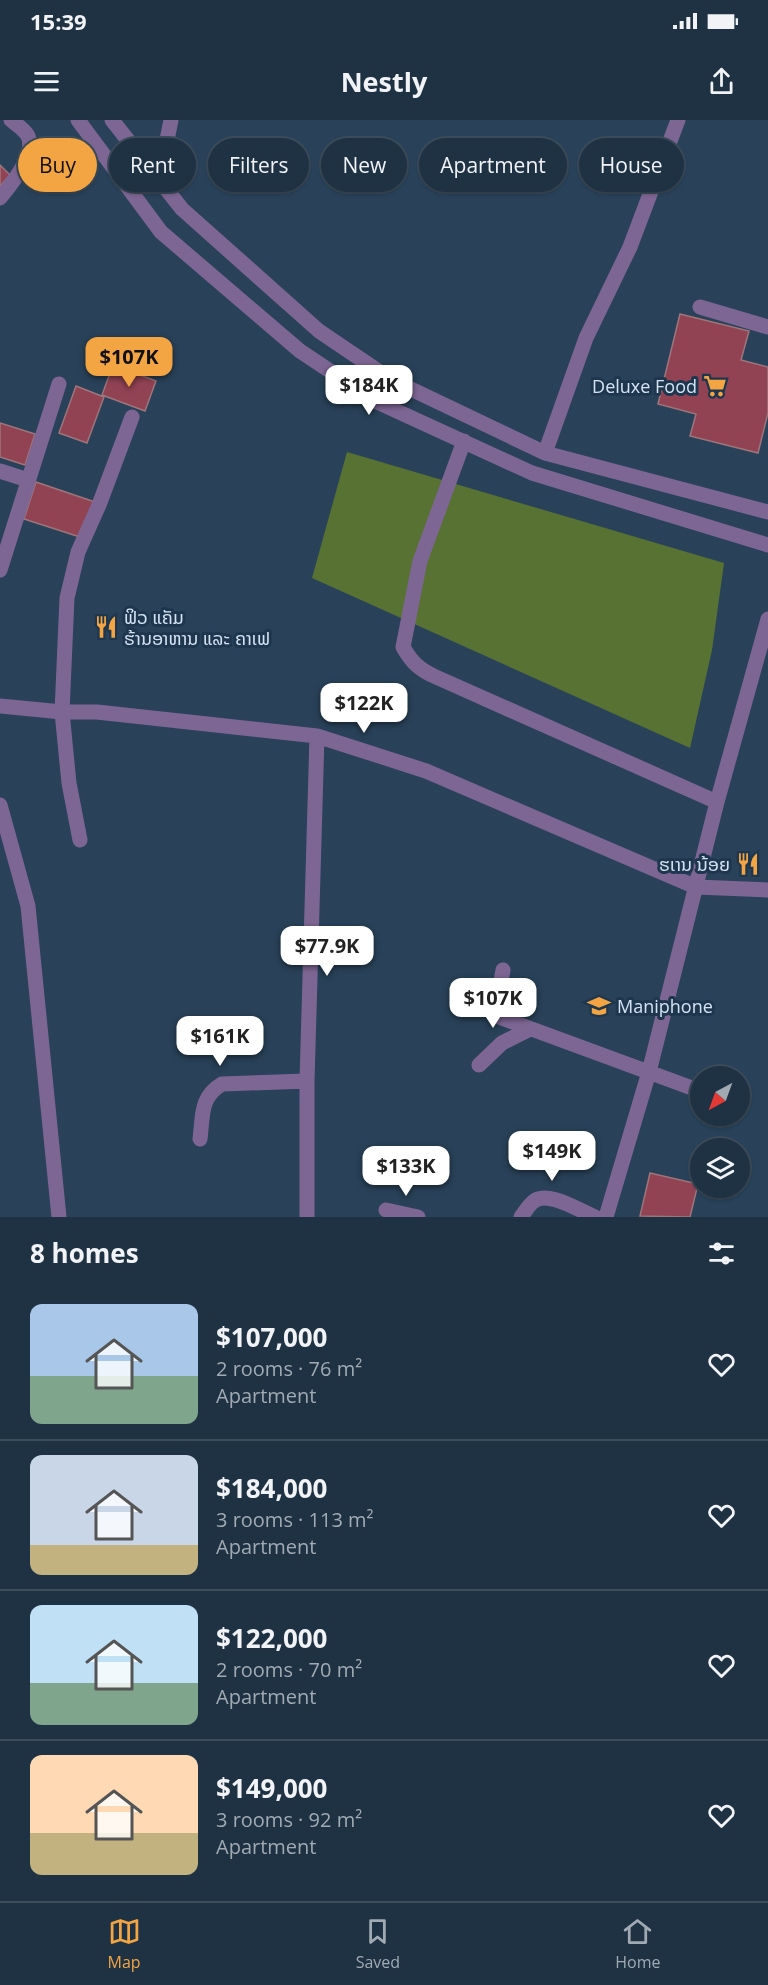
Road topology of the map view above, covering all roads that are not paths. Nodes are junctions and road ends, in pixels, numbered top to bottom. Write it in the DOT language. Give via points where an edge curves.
graph roads {
  1 [pos="11,120"];
  2 [pos="78,120"];
  3 [pos="112,120"];
  4 [pos="171,120"];
  5 [pos="678,120"];
  6 [pos="126,138"];
  7 [pos="167,138"];
  8 [pos="169,192"];
  9 [pos="0,198"];
  10 [pos="700,307"];
  11 [pos="768,327"];
  12 [pos="58,384"];
  13 [pos="132,417"];
  14 [pos="464,441"];
  15 [pos="545,453"];
  16 [pos="0,471"];
  17 [pos="28,480"];
  18 [pos="768,512"];
  19 [pos="768,545"];
  20 [pos="0,570"];
  21 [pos="768,619"];
  22 [pos="0,706"];
  23 [pos="62,712"];
  24 [pos="317,736"];
  25 [pos="717,802"];
  26 [pos="0,805"];
  27 [pos="80,840"];
  28 [pos="696,887"];
  29 [pos="768,890"];
  30 [pos="503,970"];
  31 [pos="530,1029"];
  32 [pos="479,1065"];
  33 [pos="649,1072"];
  34 [pos="307,1081"];
  35 [pos="690,1087"];
  36 [pos="200,1139"];
  37 [pos="386,1210"];
  38 [pos="59,1217"];
  39 [pos="307,1217"];
  40 [pos="418,1217"];
  41 [pos="521,1217"];
  42 [pos="595,1217"];
  43 [pos="606,1217"];
  1 -- 9 [label="street" via="27,134 29,142 25,161"];
  2 -- 14 [label="street" via="161,232 300,351 375,401"];
  3 -- 6 [label="street"];
  4 -- 7 [label="street"];
  5 -- 15 [label="street" via="630,247 586,338"];
  8 -- 15 [label="street" via="182,209 319,331 390,379"];
  10 -- 11 [label="street"];
  12 -- 17 [label="street"];
  13 -- 23 [label="street" via="78,552 67,598"];
  14 -- 19 [label="street" via="532,472"];
  14 -- 25 [label="street" via="420,561 404,647 410,660 420,670"];
  15 -- 18 [label="street"];
  16 -- 17 [label="street"];
  17 -- 20 [label="street"];
  21 -- 25 [label="street"];
  22 -- 23 [label="street"];
  23 -- 24 [label="street" via="108,713"];
  23 -- 27 [label="street"];
  24 -- 28 [label="street" via="426,771"];
  24 -- 34 [label="street"];
  25 -- 28 [label="street"];
  26 -- 38 [label="street" via="28,906"];
  28 -- 29 [label="street"];
  28 -- 33 [label="street"];
  30 -- 31 [label="street" via="496,1009 500,1017"];
  31 -- 32 [label="street" via="502,1043"];
  31 -- 33 [label="street"];
  33 -- 35 [label="street"];
  33 -- 43 [label="street"];
  34 -- 36 [label="street" via="222,1084 210,1091"];
  34 -- 39 [label="street"];
  37 -- 40 [label="street"];
  41 -- 42 [label="street" via="534,1200 543,1197"];
}
